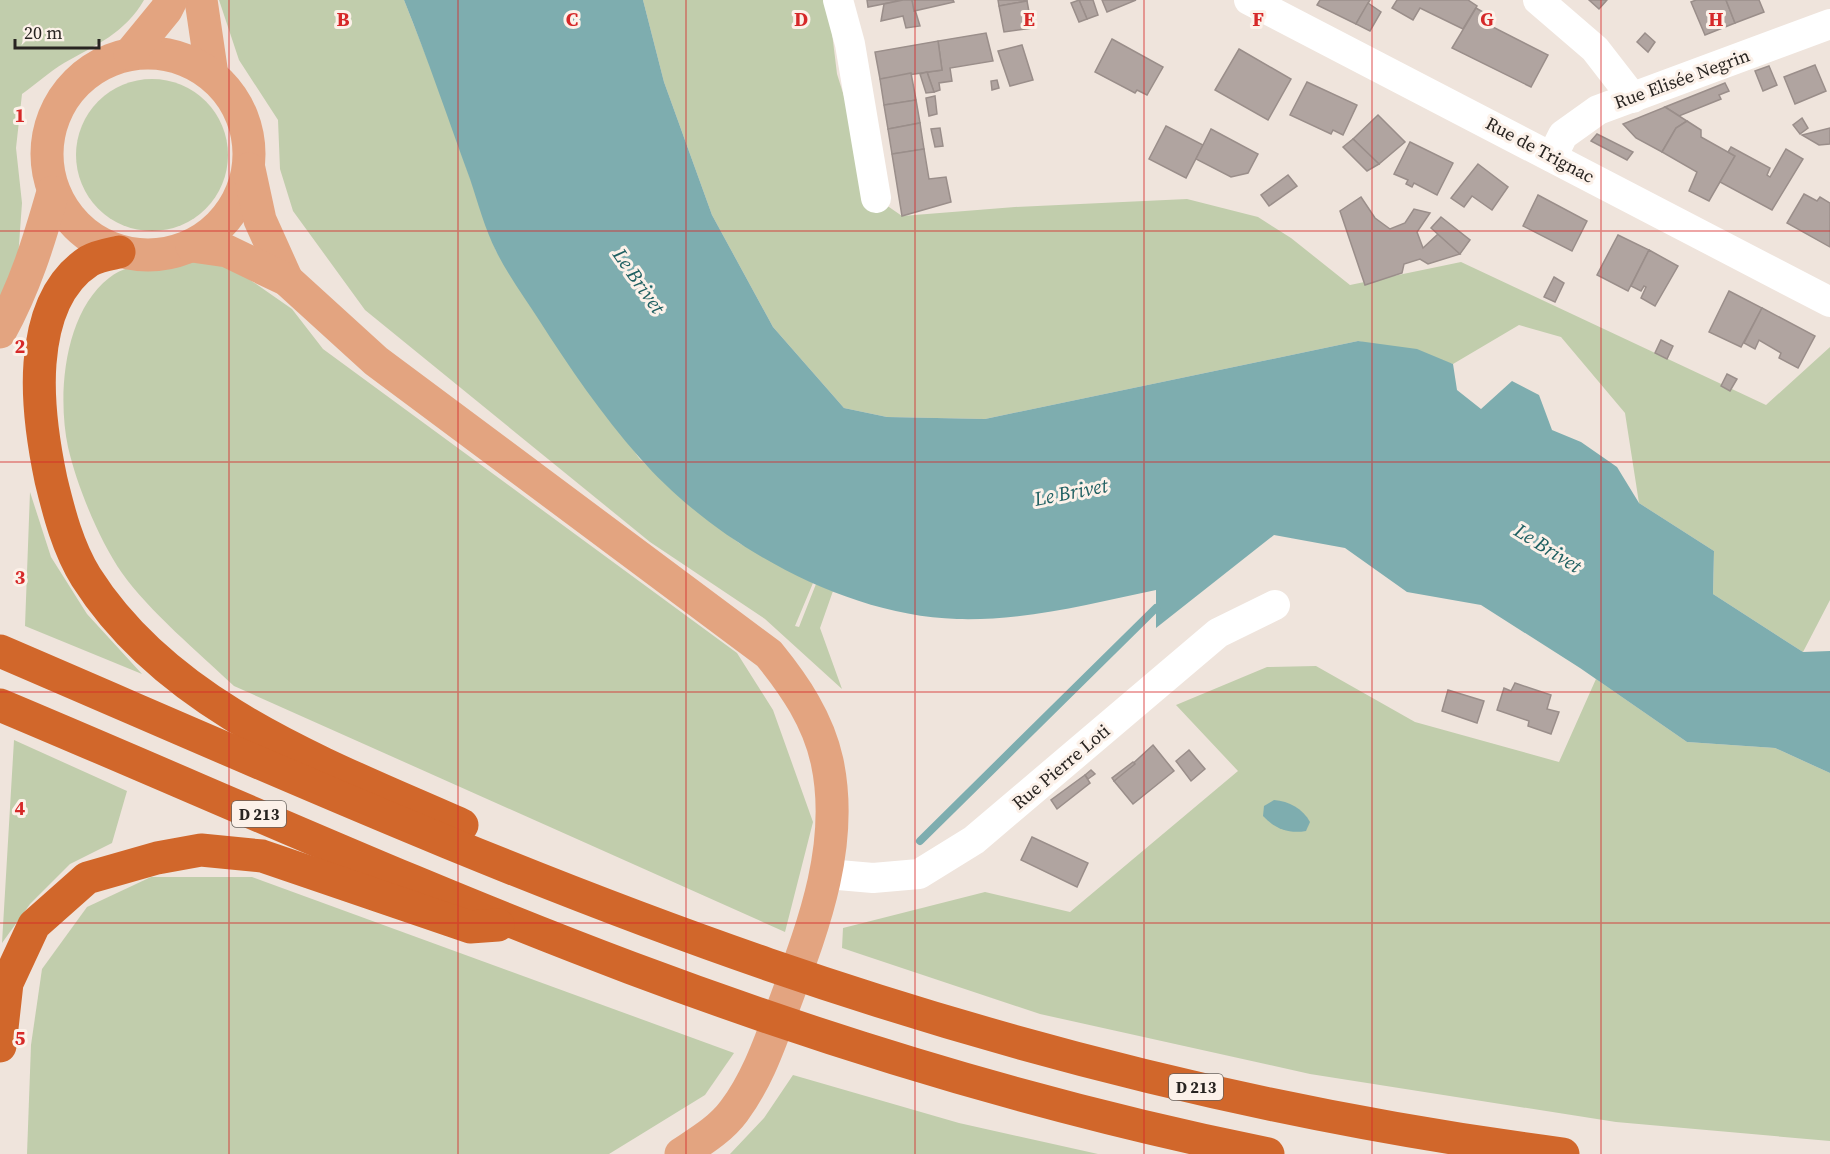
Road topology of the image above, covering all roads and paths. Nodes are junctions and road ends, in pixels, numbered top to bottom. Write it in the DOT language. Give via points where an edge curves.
graph roads {
  1 [pos="171,0"];
  2 [pos="201,0"];
  3 [pos="838,0"];
  4 [pos="1249,0"];
  5 [pos="1538,0"];
  6 [pos="1830,24"];
  7 [pos="130,54"];
  8 [pos="212,75"];
  9 [pos="1633,98"];
  10 [pos="1552,157"];
  11 [pos="249,167"];
  12 [pos="53,192"];
  13 [pos="876,198"];
  14 [pos="192,246"];
  15 [pos="119,252"];
  16 [pos="287,280"];
  17 [pos="1830,302"];
  18 [pos="0,332"];
  19 [pos="1275,605"];
  20 [pos="0,651"];
  21 [pos="0,705"];
  22 [pos="827,874"];
  23 [pos="538,879"];
  24 [pos="518,924"];
  25 [pos="0,1046"];
  26 [pos="681,1154"];
  27 [pos="1268,1154"];
  28 [pos="1563,1154"];
  1 -- 7 [label="main road"];
  2 -- 8 [label="main road"];
  3 -- 13 [label="street" via="850,44"];
  4 -- 10 [label="street, Rue de Trignac"];
  5 -- 9 [label="street" via="1595,50"];
  6 -- 9 [label="street, Rue Elisée Negrin"];
  7 -- 8 [label="main road" via="159,53 187,60"];
  7 -- 12 [label="main road" via="98,66 71,88 53,117 47,142"];
  8 -- 11 [label="main road" via="230,93 243,116"];
  9 -- 10 [label="street, Rue Elisée Negrin" via="1598,110 1563,135"];
  10 -- 17 [label="street, Rue de Trignac"];
  11 -- 14 [label="main road" via="239,199 219,226"];
  11 -- 16 [label="main road" via="260,220"];
  12 -- 15 [label="main road" via="69,218 92,239"];
  12 -- 18 [label="main road" via="34,259"];
  14 -- 15 [label="main road" via="169,254"];
  14 -- 16 [label="main road" via="227,251"];
  15 -- 23 [label="highway" via="91,260 65,282 42,341 39,376 46,458 70,544 86,576 140,644 180,680 221,708 353,777 501,843"];
  16 -- 22 [label="main road" via="376,361 769,654 797,688 827,760 832,800"];
  19 -- 22 [label="street, Rue Pierre Loti" via="1218,633 974,840 919,874 873,878"];
  20 -- 23 [label="highway, D 213"];
  21 -- 24 [label="highway, D 213"];
  22 -- 26 [label="main road" via="815,922 756,1078 732,1114"];
  23 -- 28 [label="highway, D 213" via="762,962 1061,1056 1268,1104"];
  24 -- 25 [label="highway" via="470,927 262,856 201,850 157,858 87,878 34,925 7,983"];
  24 -- 27 [label="highway, D 213" via="833,1039 1042,1102"];
}
